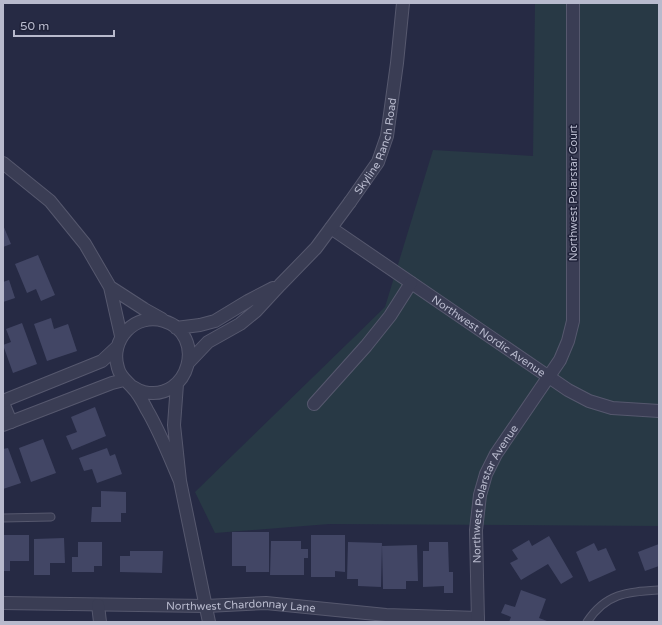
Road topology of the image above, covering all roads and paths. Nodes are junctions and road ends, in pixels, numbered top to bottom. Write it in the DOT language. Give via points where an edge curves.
graph roads {
  1 [pos="403,3"];
  2 [pos="573,3"];
  3 [pos="3,163"];
  4 [pos="331,228"];
  5 [pos="411,283"];
  6 [pos="280,285"];
  7 [pos="110,287"];
  8 [pos="165,321"];
  9 [pos="176,328"];
  10 [pos="119,341"];
  11 [pos="189,362"];
  12 [pos="549,378"];
  13 [pos="128,383"];
  14 [pos="177,384"];
  15 [pos="3,402"];
  16 [pos="314,404"];
  17 [pos="659,411"];
  18 [pos="7,423"];
  19 [pos="180,481"];
  20 [pos="50,517"];
  21 [pos="3,518"];
  22 [pos="659,590"];
  23 [pos="3,603"];
  24 [pos="98,604"];
  25 [pos="206,606"];
  26 [pos="478,620"];
  27 [pos="100,622"];
  28 [pos="209,622"];
  29 [pos="587,622"];
  1 -- 4 [label="street, Skyline Ranch Road" via="387,136 378,162"];
  2 -- 12 [label="street, Northwest Polarstar Court" via="573,320 568,341"];
  3 -- 7 [label="street" via="50,201 85,244"];
  4 -- 5 [label="street, Northwest Nordic Avenue"];
  4 -- 6 [label="street, Skyline Ranch Road" via="316,248"];
  5 -- 12 [label="street, Northwest Nordic Avenue"];
  5 -- 16 [label="street" via="390,316 366,346"];
  6 -- 9 [label="street, Skyline Ranch Road" via="215,321"];
  6 -- 11 [label="street, Skyline Ranch Road" via="256,311 240,324 208,342"];
  7 -- 8 [label="street"];
  7 -- 10 [label="street"];
  8 -- 9 [label="street"];
  8 -- 10 [label="street" via="152,319 140,322 129,327"];
  9 -- 11 [label="street" via="184,337 189,349"];
  10 -- 13 [label="street" via="116,358 118,370"];
  10 -- 15 [label="street" via="102,361"];
  11 -- 14 [label="street" via="185,374"];
  12 -- 17 [label="street, Northwest Nordic Avenue" via="568,390 612,408"];
  12 -- 26 [label="street, Northwest Polarstar Avenue" via="496,454 480,494 476,530"];
  13 -- 14 [label="street" via="144,392 155,393"];
  13 -- 18 [label="street" via="112,383"];
  13 -- 19 [label="street" via="148,410"];
  14 -- 19 [label="street" via="174,425"];
  15 -- 18 [label="street"];
  19 -- 25 [label="street"];
  20 -- 21 [label="lane"];
  22 -- 29 [label="lane" via="619,594 601,605"];
  23 -- 24 [label="street, Northwest Chardonnay Lane"];
  24 -- 25 [label="street, Northwest Chardonnay Lane"];
  24 -- 27 [label="street"];
  25 -- 26 [label="street, Northwest Chardonnay Lane" via="266,603 386,615"];
  25 -- 28 [label="street"];
}
